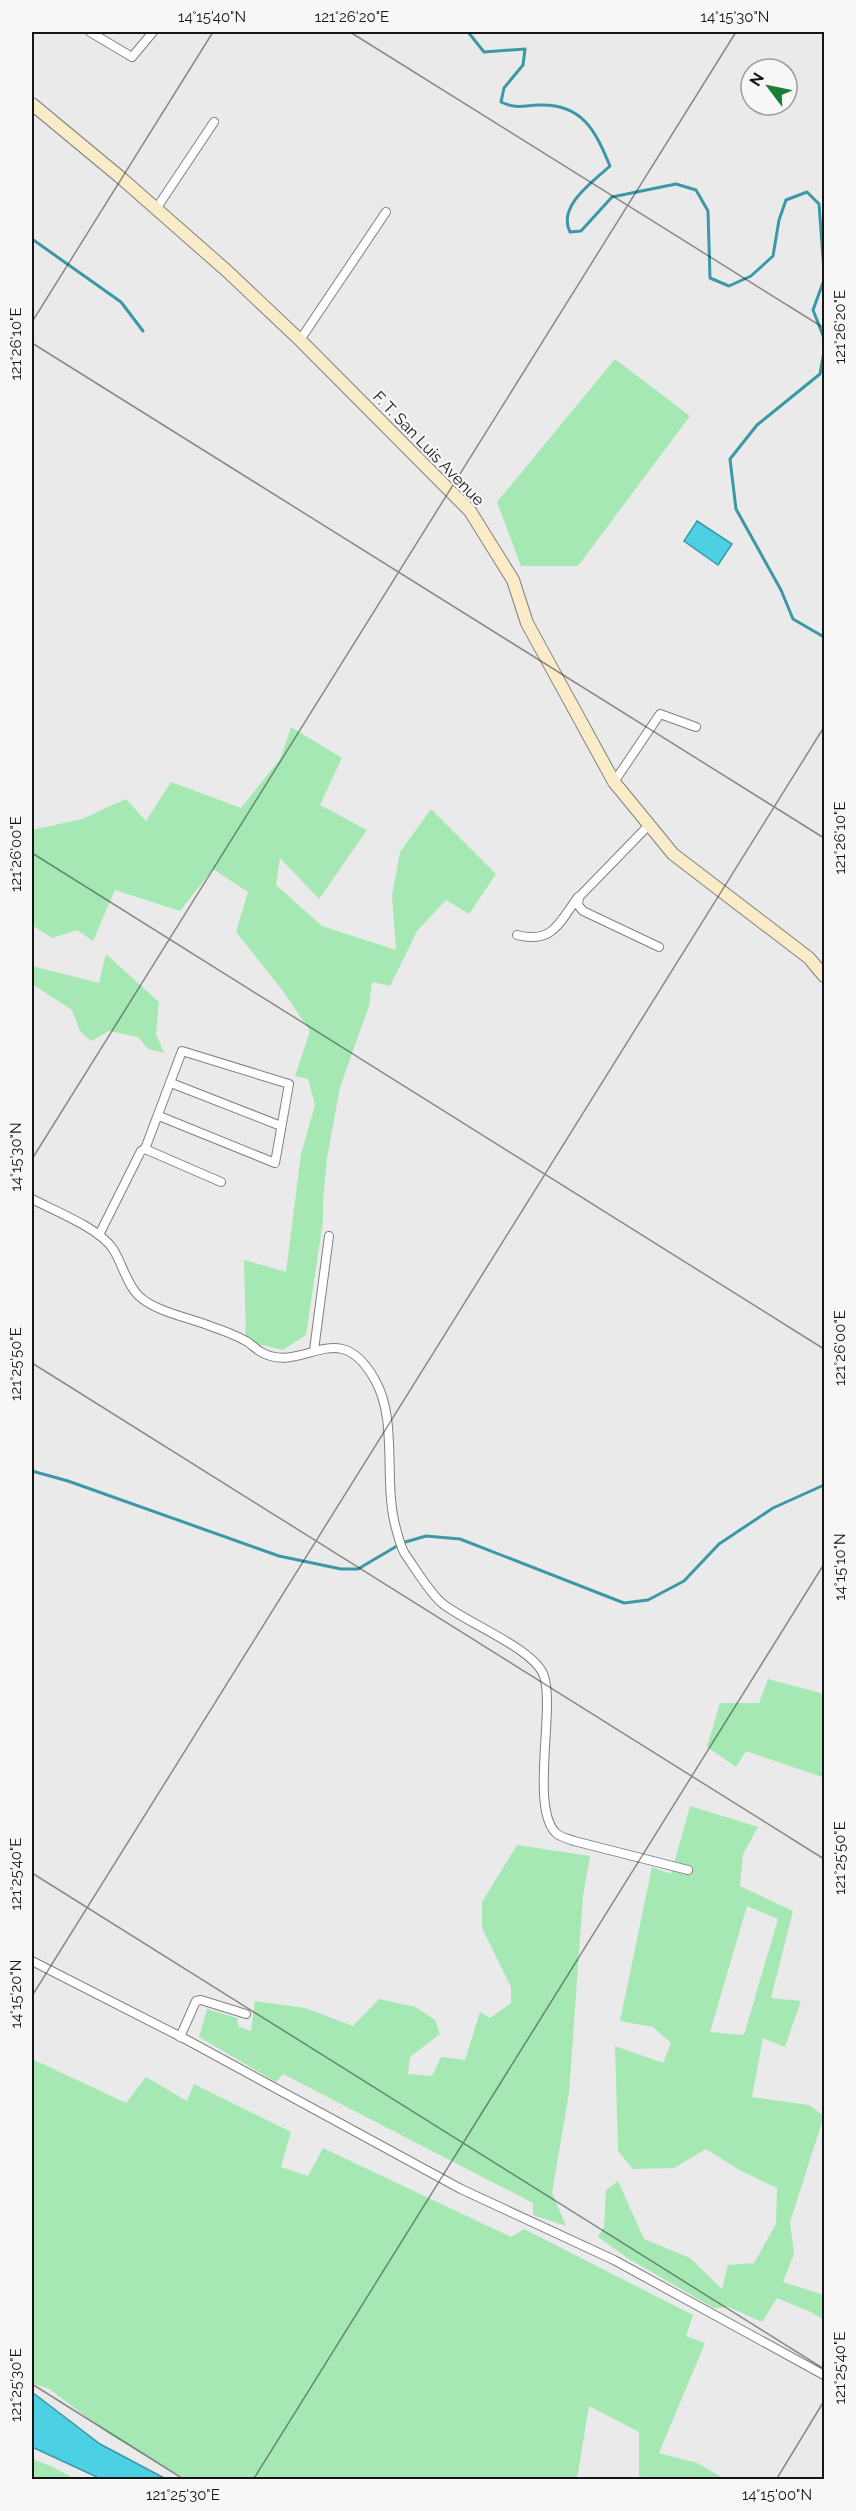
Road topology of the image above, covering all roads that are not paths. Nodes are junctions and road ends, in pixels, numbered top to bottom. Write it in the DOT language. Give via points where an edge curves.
graph roads {
  1 [pos="90,32"];
  2 [pos="153,32"];
  3 [pos="32,104"];
  4 [pos="214,122"];
  5 [pos="156,208"];
  6 [pos="386,212"];
  7 [pos="300,340"];
  8 [pos="696,727"];
  9 [pos="614,782"];
  10 [pos="648,826"];
  11 [pos="579,897"];
  12 [pos="517,935"];
  13 [pos="659,946"];
  14 [pos="825,976"];
  15 [pos="171,1083"];
  16 [pos="159,1116"];
  17 [pos="281,1126"];
  18 [pos="145,1149"];
  19 [pos="221,1182"];
  20 [pos="32,1199"];
  21 [pos="99,1234"];
  22 [pos="329,1236"];
  23 [pos="314,1350"];
  24 [pos="688,1870"];
  25 [pos="32,1960"];
  26 [pos="246,2014"];
  27 [pos="180,2037"];
  28 [pos="825,2375"];
  1 -- 2 [label="street" via="132,57"];
  3 -- 5 [label="main road, F. T. San Luis Avenue"];
  4 -- 5 [label="street"];
  5 -- 7 [label="main road, F. T. San Luis Avenue"];
  6 -- 7 [label="street"];
  7 -- 9 [label="main road, F. T. San Luis Avenue" via="470,511 513,580 527,623"];
  8 -- 9 [label="street" via="660,714"];
  9 -- 10 [label="main road, F. T. San Luis Avenue"];
  10 -- 11 [label="street"];
  10 -- 14 [label="main road, F. T. San Luis Avenue" via="673,854 809,958"];
  11 -- 12 [label="street" via="552,933 539,938"];
  11 -- 13 [label="street" via="578,905 583,911"];
  15 -- 16 [label="street"];
  15 -- 17 [label="street"];
  15 -- 17 [label="street" via="182,1051 289,1084"];
  16 -- 17 [label="street" via="275,1163"];
  16 -- 18 [label="street"];
  18 -- 19 [label="street"];
  18 -- 21 [label="street"];
  20 -- 21 [label="street"];
  21 -- 23 [label="street" via="112,1248 138,1296 158,1307 246,1341 273,1358 291,1358"];
  22 -- 23 [label="street"];
  23 -- 24 [label="street" via="333,1347 350,1352 376,1380 386,1406 392,1515 403,1552 440,1602 520,1650 544,1676 543,1770 548,1819 557,1834"];
  25 -- 27 [label="street"];
  26 -- 27 [label="street" via="196,2001"];
  27 -- 28 [label="street" via="461,2189 614,2260"];
}
